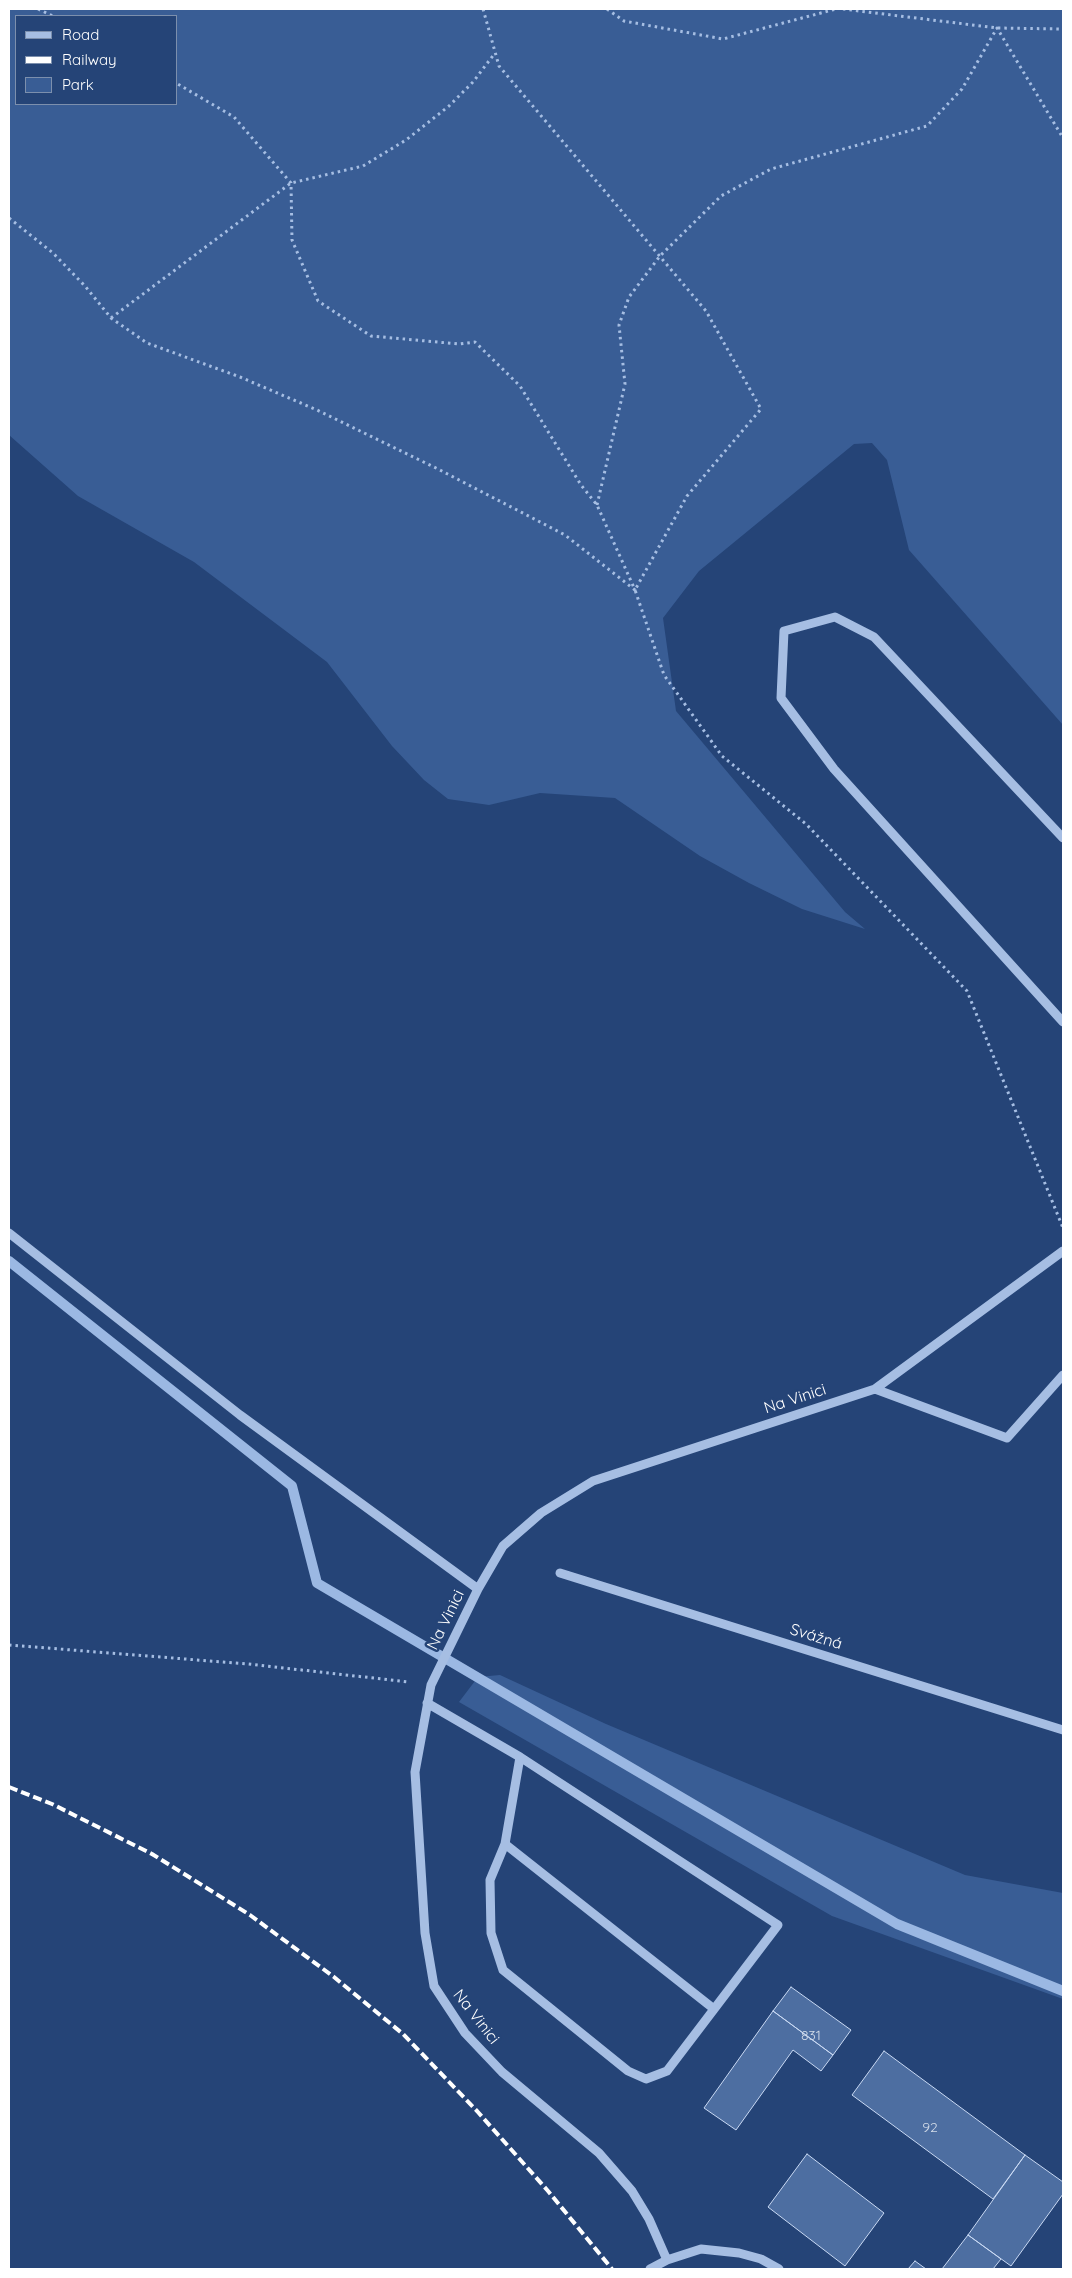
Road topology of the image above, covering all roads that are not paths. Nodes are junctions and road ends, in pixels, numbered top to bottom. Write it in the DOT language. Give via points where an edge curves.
graph roads {
  1 [pos="1063,838"];
  2 [pos="1063,1022"];
  3 [pos="9,1233"];
  4 [pos="1063,1251"];
  5 [pos="1063,1375"];
  6 [pos="875,1389"];
  7 [pos="560,1573"];
  8 [pos="478,1589"];
  9 [pos="427,1702"];
  10 [pos="1063,1730"];
  11 [pos="520,1757"];
  12 [pos="505,1844"];
  13 [pos="714,2009"];
  14 [pos="667,2260"];
  15 [pos="650,2269"];
  16 [pos="779,2269"];
  1 -- 2 [label="street" via="874,637 836,617 784,632 781,698 834,769"];
  3 -- 8 [label="street" via="240,1415"];
  4 -- 6 [label="street, Na Vinici"];
  5 -- 6 [label="street" via="1007,1438"];
  6 -- 8 [label="street, Na Vinici" via="593,1481 541,1513 503,1546"];
  7 -- 10 [label="street, Svážná"];
  8 -- 9 [label="street, Na Vinici" via="431,1685"];
  9 -- 11 [label="street"];
  9 -- 14 [label="street, Na Vinici" via="415,1772 425,1933 434,1986 465,2033 502,2072 600,2153 632,2190"];
  11 -- 12 [label="street"];
  11 -- 13 [label="street" via="778,1925"];
  12 -- 13 [label="street"];
  12 -- 13 [label="street" via="490,1880 491,1933 503,1970 628,2071 646,2079 667,2071"];
  14 -- 15 [label="street"];
  14 -- 16 [label="street" via="701,2249 719,2250 761,2259"];
}
